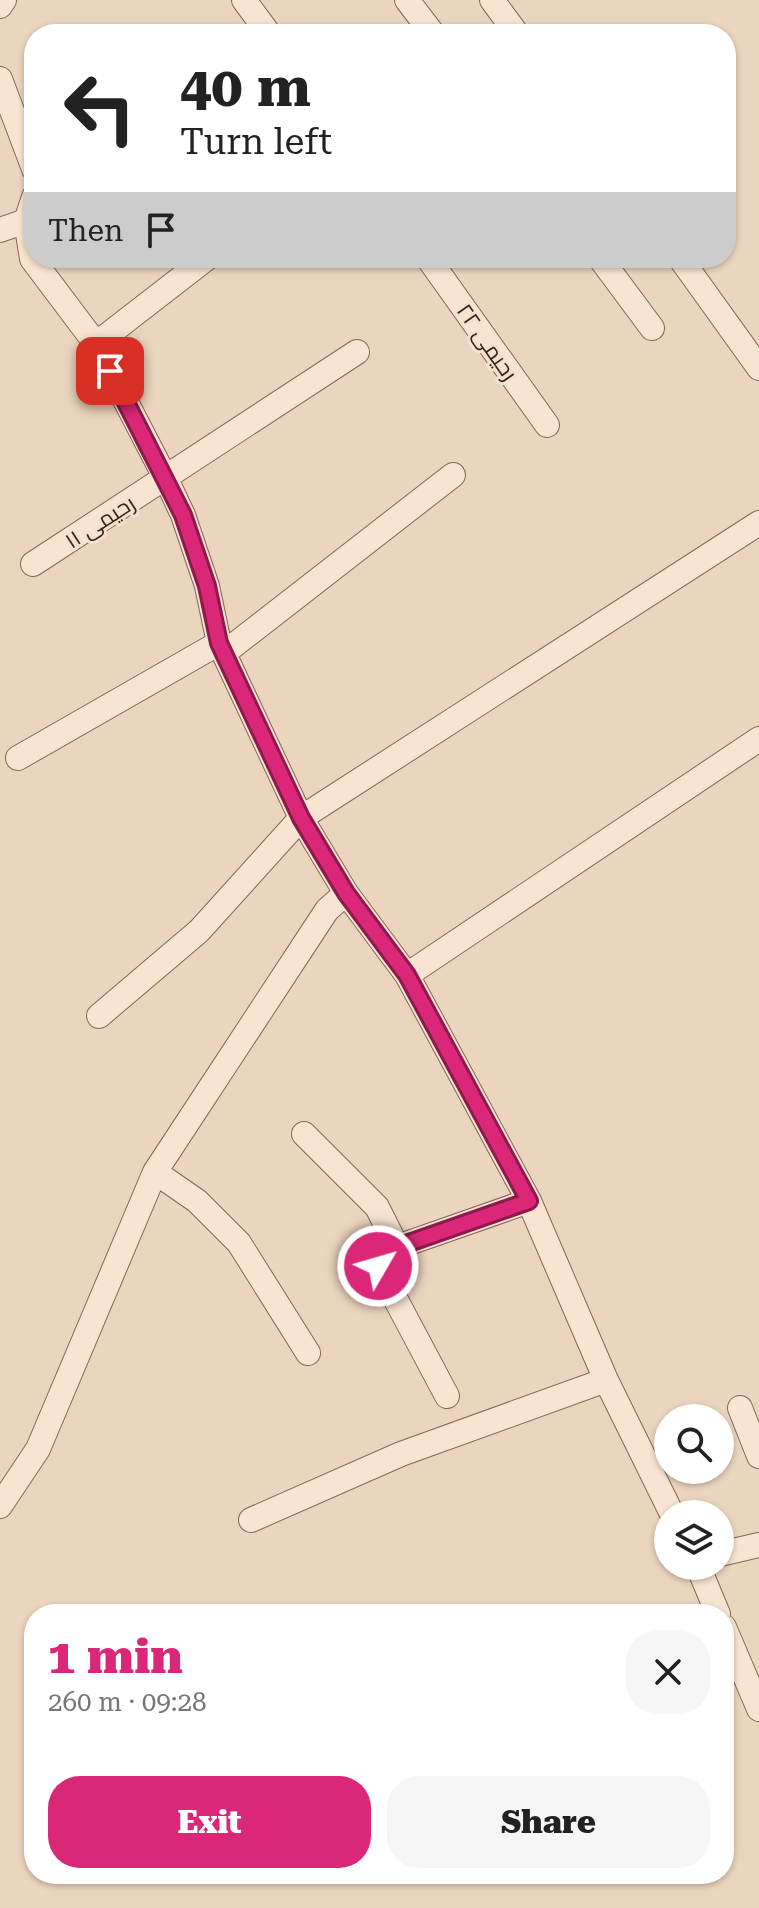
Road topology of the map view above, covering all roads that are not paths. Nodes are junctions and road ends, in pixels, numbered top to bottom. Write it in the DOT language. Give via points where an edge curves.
graph roads {
  1 [pos="4,0"];
  2 [pos="244,0"];
  3 [pos="407,0"];
  4 [pos="492,0"];
  5 [pos="0,6"];
  6 [pos="262,24"];
  7 [pos="425,24"];
  8 [pos="510,24"];
  9 [pos="0,79"];
  10 [pos="24,143"];
  11 [pos="24,222"];
  12 [pos="0,230"];
  13 [pos="39,268"];
  14 [pos="194,268"];
  15 [pos="435,268"];
  16 [pos="607,268"];
  17 [pos="687,268"];
  18 [pos="652,328"];
  19 [pos="96,344"];
  20 [pos="357,352"];
  21 [pos="759,368"];
  22 [pos="547,425"];
  23 [pos="453,475"];
  24 [pos="166,479"];
  25 [pos="759,523"];
  26 [pos="33,564"];
  27 [pos="221,648"];
  28 [pos="759,739"];
  29 [pos="18,758"];
  30 [pos="301,818"];
  31 [pos="346,893"];
  32 [pos="407,975"];
  33 [pos="99,1016"];
  34 [pos="304,1134"];
  35 [pos="155,1172"];
  36 [pos="529,1201"];
  37 [pos="397,1247"];
  38 [pos="308,1353"];
  39 [pos="606,1380"];
  40 [pos="447,1396"];
  41 [pos="740,1408"];
  42 [pos="759,1456"];
  43 [pos="665,1500"];
  44 [pos="0,1506"];
  45 [pos="251,1520"];
  46 [pos="759,1545"];
  47 [pos="734,1551"];
  48 [pos="704,1580"];
  49 [pos="714,1604"];
  50 [pos="734,1643"];
  51 [pos="752,1672"];
  52 [pos="759,1709"];
  1 -- 5 [label="street"];
  2 -- 6 [label="street"];
  3 -- 7 [label="street"];
  4 -- 8 [label="street"];
  9 -- 10 [label="street"];
  11 -- 12 [label="street"];
  13 -- 19 [label="street"];
  14 -- 19 [label="street"];
  15 -- 22 [label="street, رحیمی ۲۲"];
  16 -- 18 [label="street"];
  17 -- 21 [label="street"];
  19 -- 24 [label="street"];
  20 -- 24 [label="street, رحیمی ۱۱"];
  23 -- 27 [label="street"];
  24 -- 26 [label="street, رحیمی ۱۱"];
  24 -- 27 [label="street" via="207,586"];
  25 -- 30 [label="street"];
  27 -- 29 [label="street"];
  27 -- 30 [label="street"];
  28 -- 32 [label="street"];
  30 -- 31 [label="street"];
  30 -- 33 [label="street" via="199,931"];
  31 -- 32 [label="street"];
  31 -- 35 [label="street" via="327,910"];
  32 -- 36 [label="street"];
  34 -- 37 [label="street" via="377,1207"];
  35 -- 38 [label="street" via="197,1201 239,1243"];
  35 -- 44 [label="street" via="38,1449"];
  36 -- 37 [label="street"];
  36 -- 39 [label="street"];
  37 -- 40 [label="street" via="378,1257 378,1266"];
  39 -- 43 [label="street"];
  39 -- 45 [label="street" via="401,1454"];
  41 -- 42 [label="street"];
  46 -- 47 [label="street"];
  48 -- 49 [label="street"];
  50 -- 51 [label="street"];
  51 -- 52 [label="street"];
}
